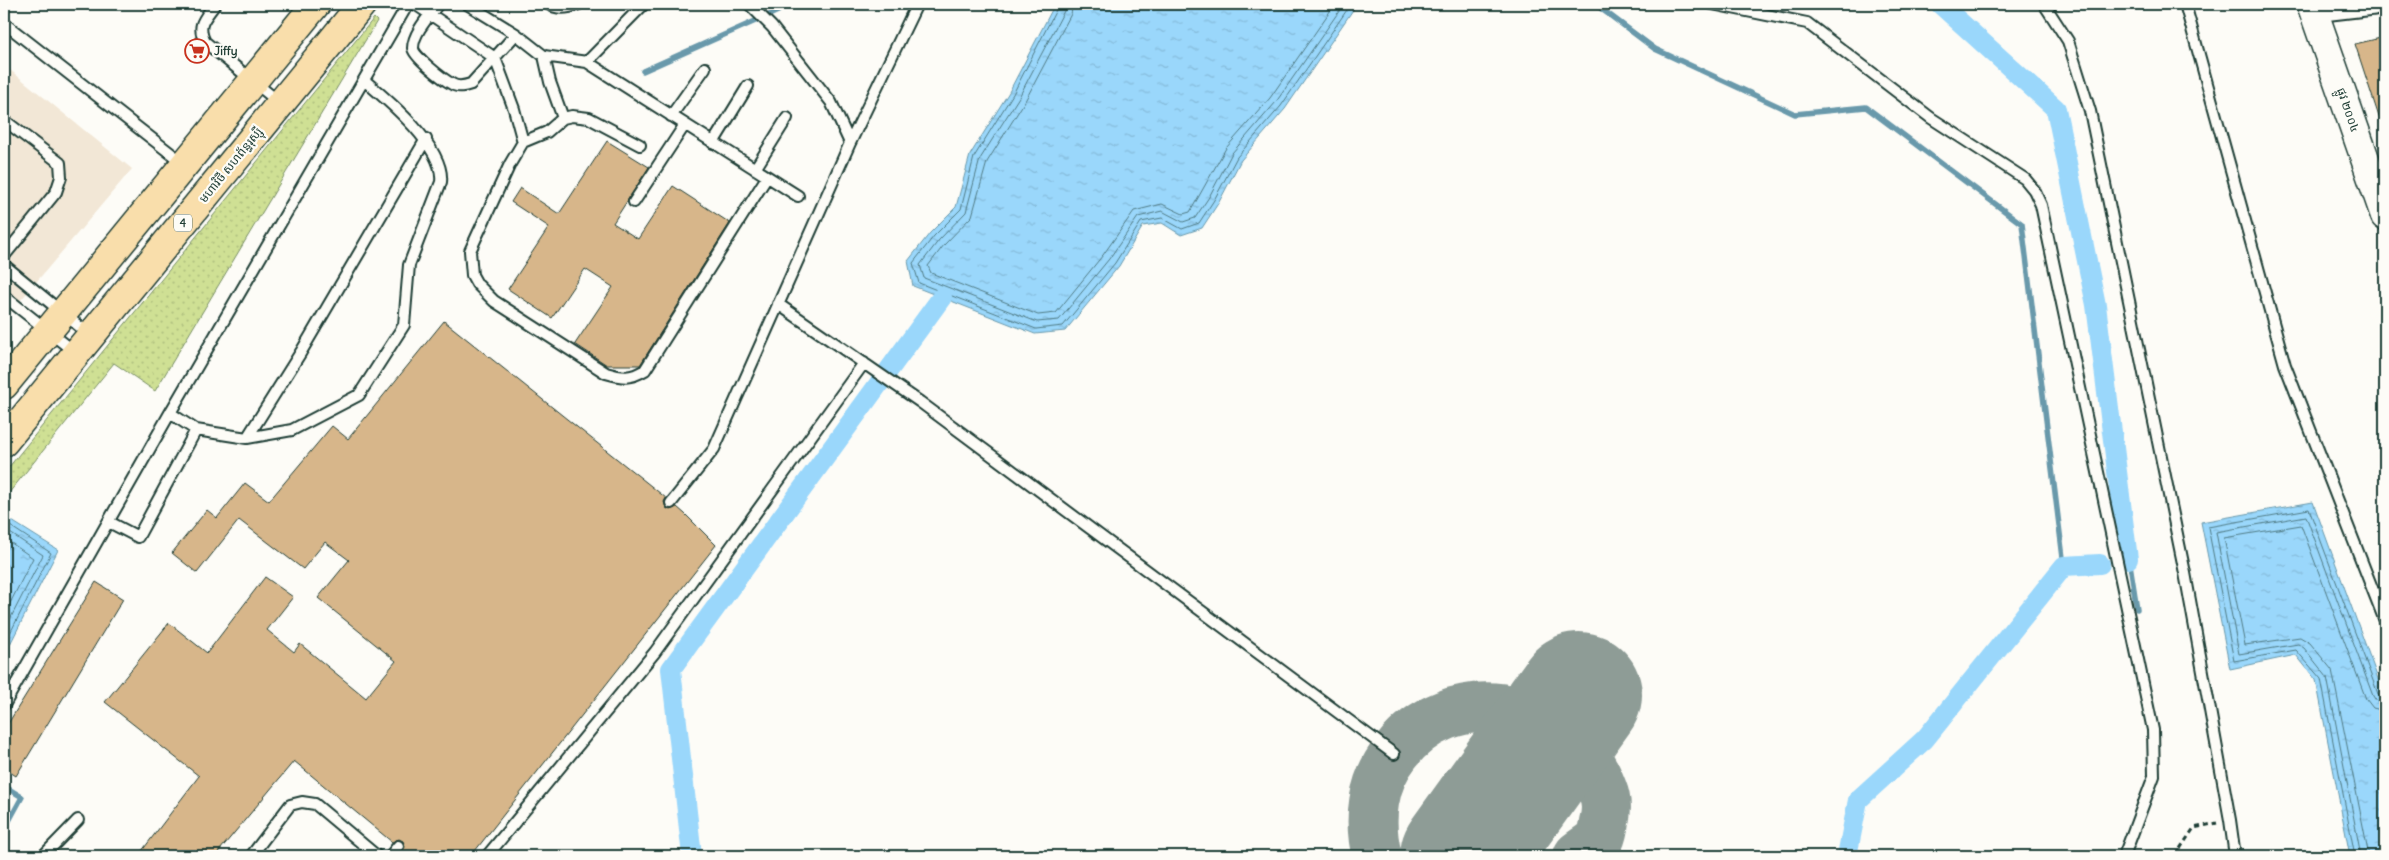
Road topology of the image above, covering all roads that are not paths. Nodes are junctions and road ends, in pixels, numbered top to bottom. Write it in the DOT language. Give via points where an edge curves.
graph roads {
  1 [pos="215,4"];
  2 [pos="314,4"];
  3 [pos="362,4"];
  4 [pos="408,4"];
  5 [pos="415,4"];
  6 [pos="438,4"];
  7 [pos="467,4"];
  8 [pos="548,4"];
  9 [pos="579,4"];
  10 [pos="644,4"];
  11 [pos="917,4"];
  12 [pos="1712,4"];
  13 [pos="2044,4"];
  14 [pos="2186,4"];
  15 [pos="2374,4"];
  16 [pos="750,5"];
  17 [pos="2312,7"];
  18 [pos="431,14"];
  19 [pos="4,23"];
  20 [pos="516,34"];
  21 [pos="544,56"];
  22 [pos="496,58"];
  23 [pos="587,62"];
  24 [pos="705,68"];
  25 [pos="364,80"];
  26 [pos="252,81"];
  27 [pos="748,86"];
  28 [pos="280,104"];
  29 [pos="671,116"];
  30 [pos="563,118"];
  31 [pos="787,118"];
  32 [pos="4,120"];
  33 [pos="684,126"];
  34 [pos="426,139"];
  35 [pos="523,142"];
  36 [pos="713,143"];
  37 [pos="850,144"];
  38 [pos="640,145"];
  39 [pos="184,164"];
  40 [pos="755,169"];
  41 [pos="767,177"];
  42 [pos="798,196"];
  43 [pos="634,202"];
  44 [pos="2385,216"];
  45 [pos="4,256"];
  46 [pos="4,265"];
  47 [pos="4,296"];
  48 [pos="778,304"];
  49 [pos="56,322"];
  50 [pos="84,345"];
  51 [pos="864,363"];
  52 [pos="4,385"];
  53 [pos="170,413"];
  54 [pos="196,430"];
  55 [pos="246,438"];
  56 [pos="4,442"];
  57 [pos="672,503"];
  58 [pos="109,522"];
  59 [pos="2385,621"];
  60 [pos="4,705"];
  61 [pos="1394,754"];
  62 [pos="78,820"];
  63 [pos="398,846"];
  64 [pos="43,856"];
  65 [pos="251,856"];
  66 [pos="377,856"];
  67 [pos="390,856"];
  68 [pos="487,856"];
  69 [pos="2124,856"];
  70 [pos="2234,856"];
  1 -- 26 [label="lane" via="200,32 205,42"];
  2 -- 26 [label="highway"];
  3 -- 28 [label="highway, មហាវិថី សហព័ន្ធរុស្ស៊ី / 4"];
  4 -- 25 [label="lane"];
  5 -- 18 [label="lane"];
  6 -- 18 [label="lane"];
  7 -- 20 [label="lane"];
  8 -- 9 [label="lane" via="568,8"];
  10 -- 23 [label="lane"];
  11 -- 37 [label="lane"];
  12 -- 69 [label="lane" via="1807,23 1931,118 2025,179 2034,190 2041,205 2153,730 2154,776"];
  13 -- 70 [label="lane" via="2068,42 2090,111 2183,563"];
  14 -- 59 [label="lane" via="2285,365"];
  15 -- 17 [label="street"];
  16 -- 37 [label="lane" via="772,27 831,102"];
  17 -- 44 [label="main road, ផ្លូវ ២០០៤"];
  18 -- 22 [label="lane"];
  18 -- 22 [label="lane" via="415,38 413,49 416,56 453,85 471,84"];
  19 -- 39 [label="lane"];
  20 -- 21 [label="lane"];
  20 -- 22 [label="lane"];
  21 -- 23 [label="lane"];
  21 -- 30 [label="lane"];
  22 -- 35 [label="lane"];
  23 -- 29 [label="lane"];
  24 -- 29 [label="lane"];
  25 -- 34 [label="lane"];
  25 -- 53 [label="lane"];
  26 -- 28 [label="lane"];
  26 -- 39 [label="highway"];
  27 -- 36 [label="lane"];
  28 -- 50 [label="highway, មហាវិថី សហព័ន្ធរុស្ស៊ី / 4"];
  29 -- 33 [label="lane"];
  30 -- 35 [label="lane" via="548,132"];
  30 -- 38 [label="lane" via="589,118"];
  31 -- 40 [label="lane"];
  32 -- 45 [label="lane" via="60,163 61,177 56,192"];
  33 -- 36 [label="lane"];
  33 -- 43 [label="lane"];
  34 -- 55 [label="lane" via="301,352"];
  34 -- 55 [label="lane" via="440,164 441,182 409,264 404,325 359,395 292,430"];
  35 -- 41 [label="lane" via="470,251 472,275 494,301 606,373 624,379 645,370"];
  36 -- 40 [label="lane"];
  37 -- 48 [label="lane"];
  39 -- 49 [label="highway"];
  40 -- 41 [label="lane"];
  41 -- 42 [label="lane"];
  46 -- 49 [label="lane"];
  47 -- 49 [label="lane"];
  48 -- 51 [label="lane"];
  48 -- 57 [label="lane" via="714,449"];
  49 -- 50 [label="lane"];
  49 -- 50 [label="lane"];
  49 -- 52 [label="highway"];
  50 -- 56 [label="highway, មហាវិថី សហព័ន្ធរុស្ស៊ី / 4"];
  51 -- 61 [label="lane"];
  51 -- 68 [label="lane" via="655,652"];
  53 -- 54 [label="lane"];
  53 -- 58 [label="lane"];
  54 -- 55 [label="lane"];
  54 -- 58 [label="lane" via="138,537"];
  58 -- 60 [label="lane"];
  62 -- 64 [label="lane"];
  63 -- 67 [label="lane"];
  65 -- 66 [label="lane" via="290,805 302,802 315,804"];
}
